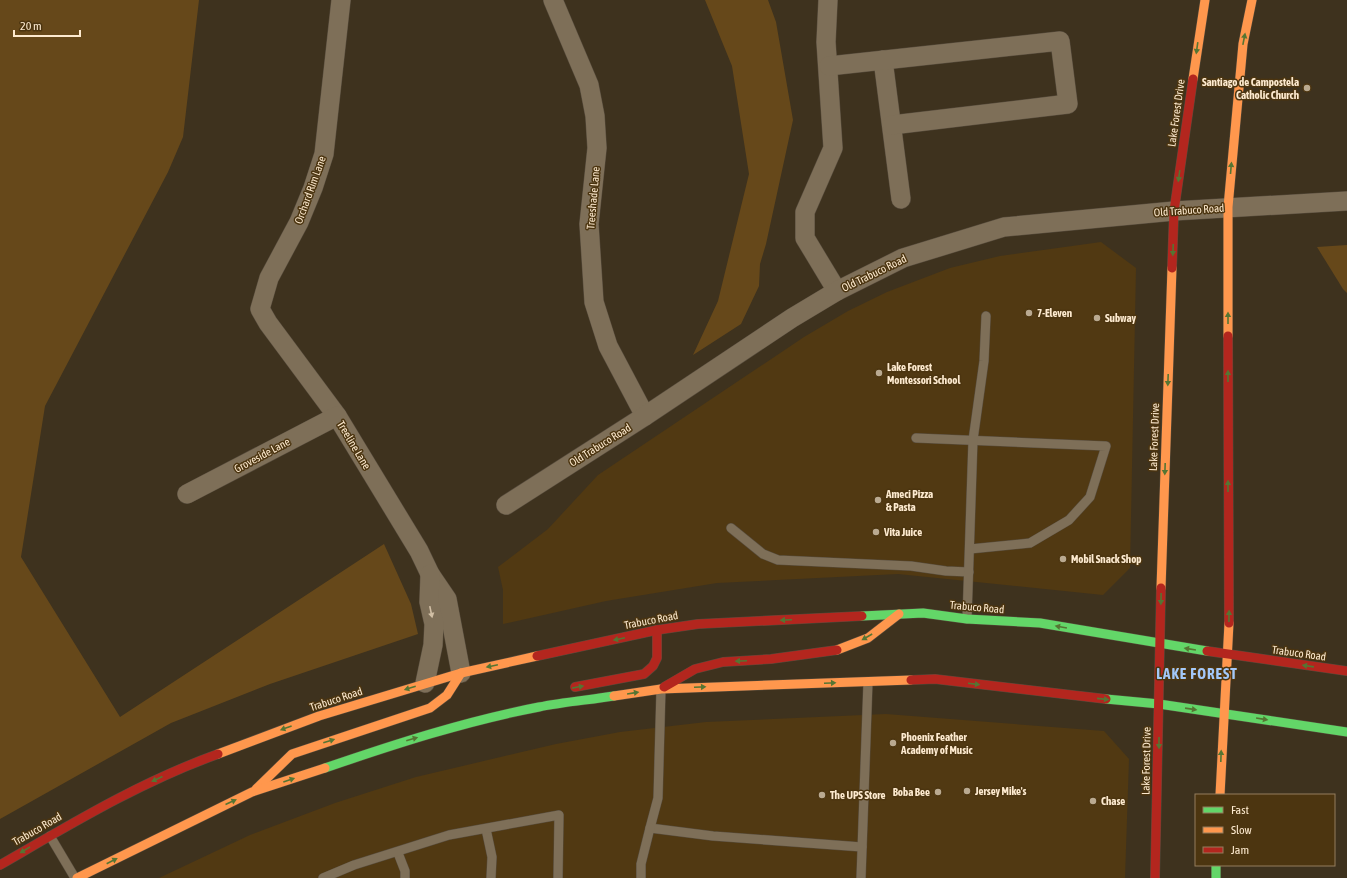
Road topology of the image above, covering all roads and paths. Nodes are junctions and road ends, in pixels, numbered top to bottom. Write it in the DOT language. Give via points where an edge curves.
graph roads {
  1 [pos="341,0"];
  2 [pos="553,0"];
  3 [pos="828,0"];
  4 [pos="1205,0"];
  5 [pos="1252,0"];
  6 [pos="883,60"];
  7 [pos="829,66"];
  8 [pos="892,125"];
  9 [pos="901,199"];
  10 [pos="1347,201"];
  11 [pos="1228,207"];
  12 [pos="1174,211"];
  13 [pos="837,291"];
  14 [pos="986,316"];
  15 [pos="268,323"];
  16 [pos="337,416"];
  17 [pos="645,416"];
  18 [pos="916,438"];
  19 [pos="973,440"];
  20 [pos="187,494"];
  21 [pos="506,504"];
  22 [pos="731,528"];
  23 [pos="970,549"];
  24 [pos="969,572"];
  25 [pos="430,574"];
  26 [pos="899,614"];
  27 [pos="967,619"];
  28 [pos="657,630"];
  29 [pos="1159,644"];
  30 [pos="1228,655"];
  31 [pos="1347,671"];
  32 [pos="461,673"];
  33 [pos="868,682"];
  34 [pos="425,683"];
  35 [pos="661,688"];
  36 [pos="563,690"];
  37 [pos="521,702"];
  38 [pos="1159,704"];
  39 [pos="1223,713"];
  40 [pos="504,715"];
  41 [pos="1347,732"];
  42 [pos="252,792"];
  43 [pos="1220,794"];
  44 [pos="650,828"];
  45 [pos="486,829"];
  46 [pos="50,836"];
  47 [pos="862,847"];
  48 [pos="398,852"];
  49 [pos="0,865"];
  50 [pos="1216,866"];
  51 [pos="76,878"];
  52 [pos="323,878"];
  53 [pos="405,878"];
  54 [pos="491,878"];
  55 [pos="558,878"];
  56 [pos="641,878"];
  57 [pos="861,878"];
  58 [pos="1155,878"];
  59 [pos="1216,878"];
  1 -- 15 [label="street, Orchard Rim Lane" via="324,154 299,222 264,293 260,309"];
  2 -- 17 [label="street, Treeshade Lane" via="589,85 595,116 598,148 589,224 594,302 608,346"];
  3 -- 7 [label="street" via="826,42"];
  4 -- 12 [label="main road, Lake Forest Drive, one-way"];
  11 -- 5 [label="main road, one-way" via="1243,44"];
  6 -- 7 [label="street"];
  6 -- 8 [label="street"];
  6 -- 8 [label="street" via="1060,41 1068,104"];
  7 -- 13 [label="street" via="833,148 805,212 804,238"];
  8 -- 9 [label="street"];
  10 -- 11 [label="street, Old Trabuco Road"];
  11 -- 12 [label="street, Old Trabuco Road"];
  30 -- 11 [label="main road, one-way"];
  12 -- 13 [label="street, Old Trabuco Road" via="1004,227 903,258"];
  12 -- 29 [label="main road, Lake Forest Drive, one-way"];
  13 -- 17 [label="street, Old Trabuco Road"];
  14 -- 19 [label="lane" via="984,361"];
  15 -- 16 [label="street, Treeline Lane"];
  16 -- 20 [label="street, Groveside Lane"];
  16 -- 25 [label="street, Treeline Lane" via="419,551"];
  17 -- 21 [label="street, Old Trabuco Road"];
  18 -- 19 [label="lane"];
  19 -- 23 [label="lane"];
  19 -- 23 [label="lane" via="1106,446 1090,497 1069,520 1030,543"];
  22 -- 24 [label="lane" via="763,554 778,560 911,566"];
  23 -- 24 [label="lane"];
  24 -- 27 [label="lane"];
  25 -- 32 [label="street, Treeline Lane" via="447,599"];
  25 -- 34 [label="street, Treeline Lane, one-way" via="429,602 434,624 433,645"];
  26 -- 27 [label="main road, Trabuco Road" via="923,613"];
  26 -- 28 [label="main road, Trabuco Road, one-way" via="698,624"];
  26 -- 35 [label="main road, one-way" via="868,638 840,650 723,662 695,668"];
  29 -- 27 [label="main road, Trabuco Road, one-way" via="1040,623"];
  28 -- 32 [label="main road, Trabuco Road, one-way"];
  36 -- 28 [label="main road, one-way" via="644,674 657,658"];
  30 -- 29 [label="main road, Trabuco Road, one-way"];
  29 -- 38 [label="main road, Lake Forest Drive"];
  31 -- 30 [label="main road, Trabuco Road, one-way"];
  30 -- 39 [label="main road"];
  32 -- 34 [label="main road, Trabuco Road"];
  42 -- 32 [label="main road, one-way" via="292,754 430,708 447,695"];
  35 -- 33 [label="main road, one-way"];
  33 -- 38 [label="main road, one-way" via="935,679"];
  33 -- 47 [label="lane"];
  34 -- 46 [label="main road, Trabuco Road, one-way" via="319,716 192,763 105,804"];
  40 -- 35 [label="main road, one-way"];
  35 -- 44 [label="lane" via="658,798"];
  37 -- 40 [label="main road"];
  38 -- 39 [label="main road, one-way"];
  38 -- 58 [label="main road, Lake Forest Drive, one-way"];
  39 -- 41 [label="main road, one-way"];
  43 -- 39 [label="main road, one-way"];
  42 -- 40 [label="main road, one-way" via="380,749"];
  51 -- 42 [label="main road, one-way"];
  44 -- 47 [label="lane" via="713,836"];
  44 -- 56 [label="lane" via="641,864"];
  45 -- 48 [label="lane" via="450,835"];
  45 -- 54 [label="lane" via="492,857"];
  45 -- 55 [label="lane" via="559,815"];
  46 -- 49 [label="main road, Trabuco Road, one-way"];
  46 -- 51 [label="lane"];
  47 -- 57 [label="lane"];
  48 -- 52 [label="lane" via="354,865"];
  48 -- 53 [label="lane"];
  50 -- 59 [label="main road"];
}
